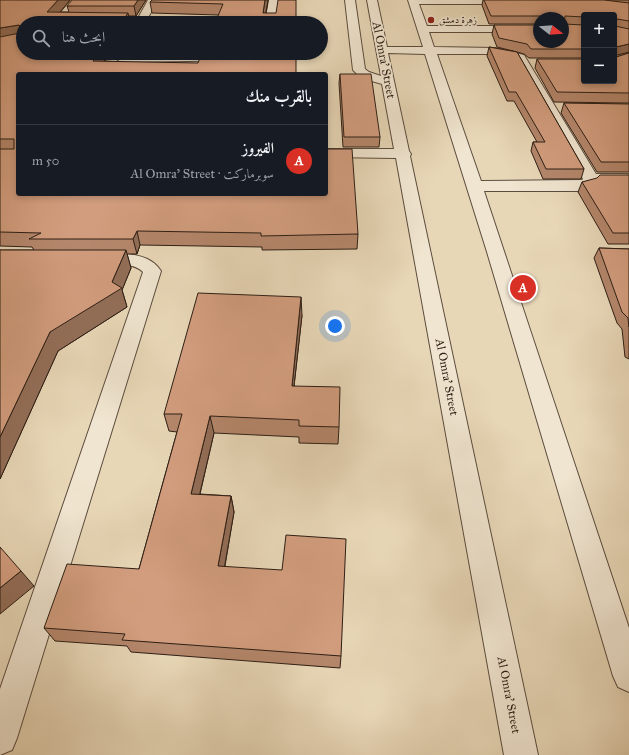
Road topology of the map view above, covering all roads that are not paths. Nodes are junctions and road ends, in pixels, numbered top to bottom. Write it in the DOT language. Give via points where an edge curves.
graph roads {
  1 [pos="76,0"];
  2 [pos="153,0"];
  3 [pos="274,0"];
  4 [pos="350,0"];
  5 [pos="372,0"];
  6 [pos="487,0"];
  7 [pos="413,1"];
  8 [pos="523,1"];
  9 [pos="63,16"];
  10 [pos="144,16"];
  11 [pos="271,16"];
  12 [pos="422,29"];
  13 [pos="533,29"];
  14 [pos="381,50"];
  15 [pos="430,50"];
  16 [pos="120,60"];
  17 [pos="526,64"];
  18 [pos="540,64"];
  19 [pos="115,68"];
  20 [pos="388,82"];
  21 [pos="549,107"];
  22 [pos="563,107"];
  23 [pos="328,153"];
  24 [pos="404,154"];
  25 [pos="591,179"];
  26 [pos="629,179"];
  27 [pos="474,186"];
  28 [pos="76,261"];
  29 [pos="627,665"];
  30 [pos="0,738"];
  31 [pos="521,755"];
  1 -- 9 [label="street"];
  2 -- 10 [label="street"];
  3 -- 11 [label="street"];
  4 -- 20 [label="street" via="359,70 365,75"];
  5 -- 14 [label="street, Al Omra' Street"];
  6 -- 7 [label="street"];
  6 -- 8 [label="street"];
  7 -- 12 [label="street"];
  12 -- 13 [label="street"];
  12 -- 15 [label="street"];
  14 -- 15 [label="street"];
  14 -- 20 [label="street, Al Omra' Street"];
  15 -- 17 [label="street" via="504,52 520,56"];
  15 -- 27 [label="street"];
  16 -- 19 [label="street"];
  17 -- 18 [label="street"];
  17 -- 21 [label="street"];
  20 -- 24 [label="street, Al Omra' Street"];
  21 -- 22 [label="street"];
  21 -- 25 [label="street"];
  23 -- 24 [label="street"];
  24 -- 31 [label="street, Al Omra' Street"];
  25 -- 26 [label="street"];
  25 -- 27 [label="street" via="587,184 578,186"];
  27 -- 29 [label="street"];
  28 -- 30 [label="street" via="140,261 148,265 152,271"];
}
